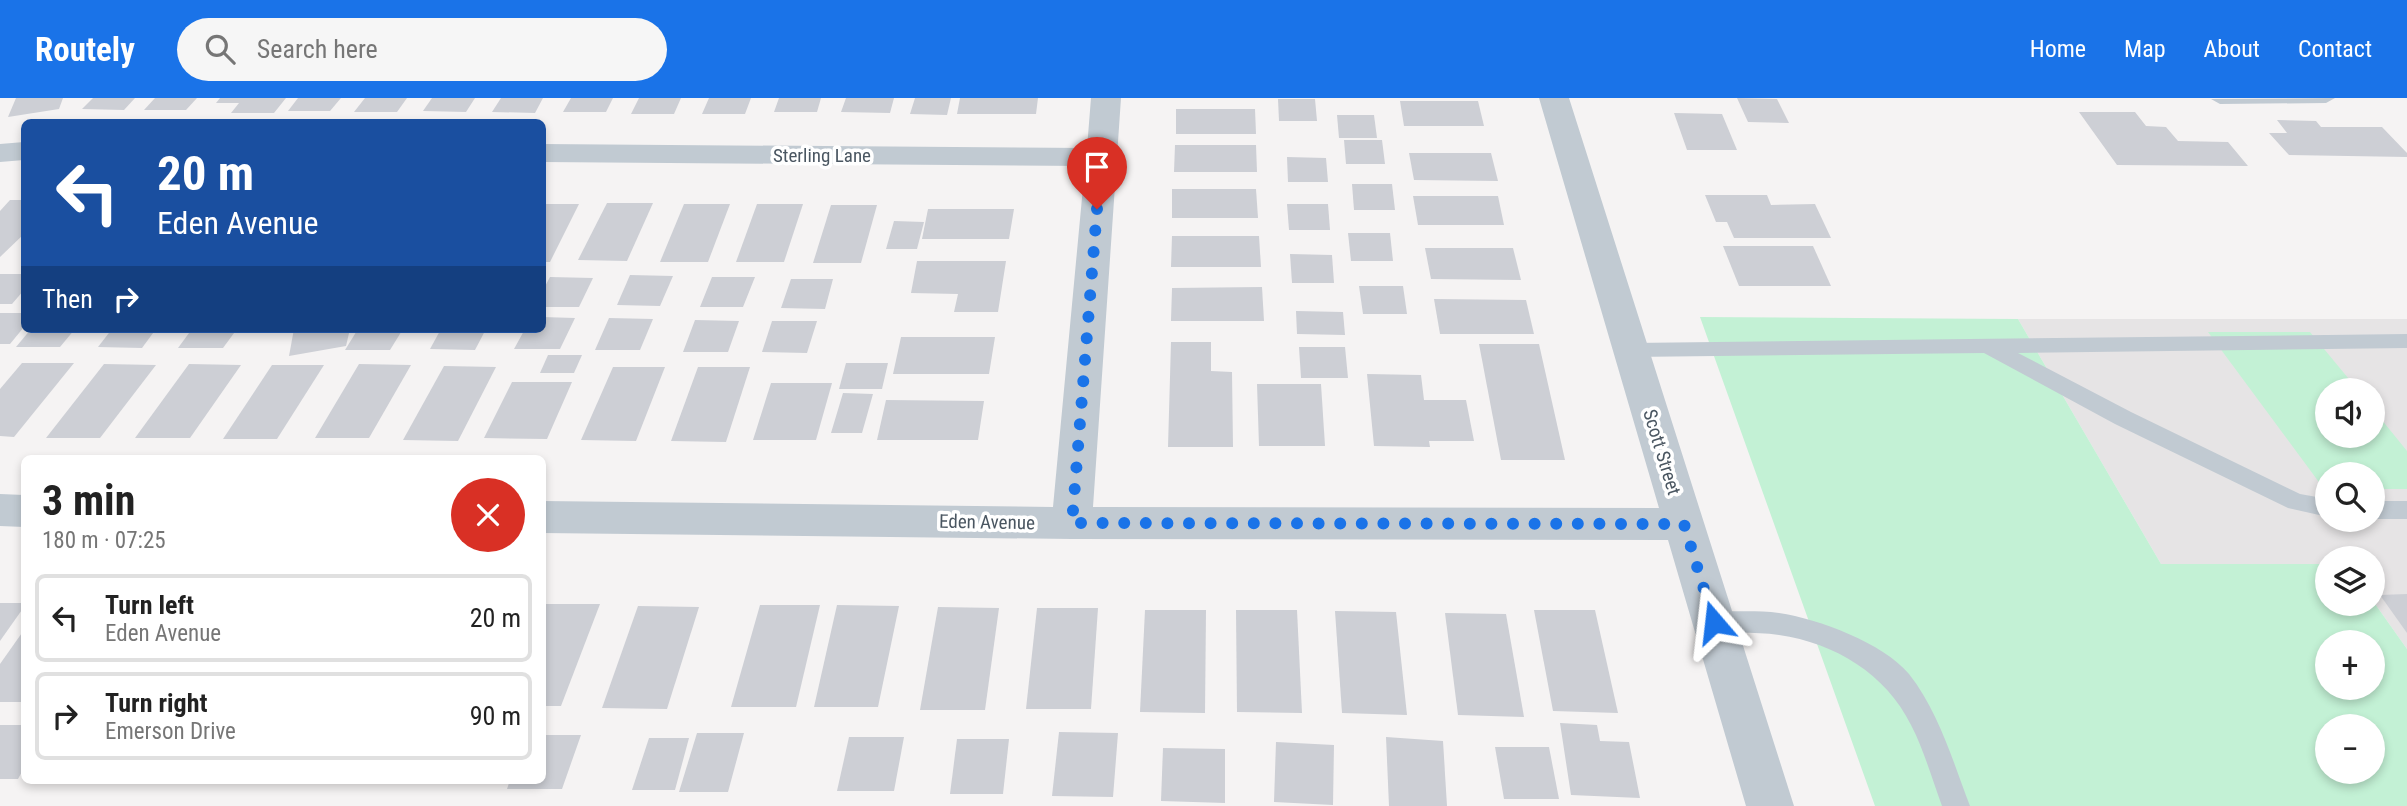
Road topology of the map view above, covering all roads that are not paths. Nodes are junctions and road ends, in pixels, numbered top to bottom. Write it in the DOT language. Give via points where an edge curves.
graph roads {
  1 [pos="1106,98"];
  2 [pos="1554,98"];
  3 [pos="2326,98"];
  4 [pos="2220,99"];
  5 [pos="21,151"];
  6 [pos="0,153"];
  7 [pos="546,153"];
  8 [pos="1101,157"];
  9 [pos="2407,341"];
  10 [pos="1989,347"];
  11 [pos="1631,351"];
  12 [pos="2315,506"];
  13 [pos="0,510"];
  14 [pos="2385,510"];
  15 [pos="2407,510"];
  16 [pos="21,511"];
  17 [pos="546,517"];
  18 [pos="1072,523"];
  19 [pos="1684,524"];
  20 [pos="1714,622"];
  21 [pos="1770,806"];
  22 [pos="1956,806"];
  1 -- 8 [label="street"];
  2 -- 11 [label="street, Scott Street"];
  3 -- 4 [label="lane"];
  5 -- 6 [label="street"];
  7 -- 8 [label="street, Sterling Lane"];
  8 -- 18 [label="street"];
  9 -- 10 [label="lane"];
  10 -- 11 [label="lane"];
  10 -- 12 [label="lane" via="2123,418 2296,502"];
  11 -- 19 [label="street, Scott Street"];
  13 -- 16 [label="street"];
  14 -- 15 [label="lane"];
  17 -- 18 [label="street, Eden Avenue"];
  18 -- 19 [label="street, Eden Avenue"];
  19 -- 20 [label="street, Scott Street"];
  20 -- 21 [label="street, Scott Street"];
  20 -- 22 [label="lane" via="1779,624 1823,636 1874,659 1899,682 1923,720"];
}
